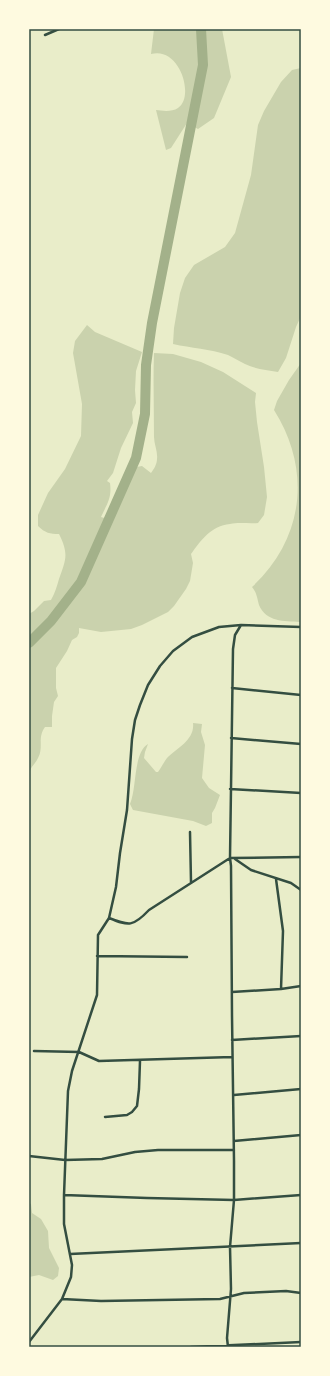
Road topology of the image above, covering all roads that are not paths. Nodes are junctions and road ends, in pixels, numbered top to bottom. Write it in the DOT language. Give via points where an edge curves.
graph roads {
  1 [pos="58,29"];
  2 [pos="45,35"];
  3 [pos="241,625"];
  4 [pos="301,627"];
  5 [pos="232,688"];
  6 [pos="301,695"];
  7 [pos="231,738"];
  8 [pos="301,744"];
  9 [pos="230,789"];
  10 [pos="301,793"];
  11 [pos="190,832"];
  12 [pos="301,857"];
  13 [pos="230,858"];
  14 [pos="234,858"];
  15 [pos="276,879"];
  16 [pos="192,882"];
  17 [pos="301,890"];
  18 [pos="109,918"];
  19 [pos="97,956"];
  20 [pos="187,957"];
  21 [pos="301,986"];
  22 [pos="281,989"];
  23 [pos="232,992"];
  24 [pos="301,1036"];
  25 [pos="232,1040"];
  26 [pos="34,1051"];
  27 [pos="79,1052"];
  28 [pos="232,1057"];
  29 [pos="140,1061"];
  30 [pos="301,1090"];
  31 [pos="234,1095"];
  32 [pos="105,1117"];
  33 [pos="301,1135"];
  34 [pos="234,1141"];
  35 [pos="234,1150"];
  36 [pos="29,1156"];
  37 [pos="65,1160"];
  38 [pos="64,1195"];
  39 [pos="301,1195"];
  40 [pos="234,1200"];
  41 [pos="301,1243"];
  42 [pos="230,1247"];
  43 [pos="70,1254"];
  44 [pos="301,1293"];
  45 [pos="230,1297"];
  46 [pos="62,1299"];
  47 [pos="29,1342"];
  48 [pos="301,1342"];
  49 [pos="227,1346"];
  50 [pos="191,1347"];
  1 -- 2 [label="street"];
  3 -- 4 [label="street"];
  3 -- 5 [label="street" via="234,638"];
  3 -- 18 [label="street" via="219,627 192,637 173,651 148,684 135,720 127,810"];
  5 -- 6 [label="street"];
  5 -- 7 [label="street"];
  7 -- 8 [label="street"];
  7 -- 9 [label="street"];
  9 -- 10 [label="street"];
  9 -- 13 [label="street"];
  11 -- 16 [label="street"];
  12 -- 14 [label="street"];
  13 -- 14 [label="street"];
  13 -- 16 [label="street"];
  13 -- 23 [label="street"];
  14 -- 15 [label="street" via="251,870"];
  15 -- 17 [label="street" via="291,883"];
  15 -- 22 [label="street" via="283,931"];
  16 -- 18 [label="street" via="149,910 139,921 124,924"];
  18 -- 19 [label="street" via="98,935"];
  19 -- 20 [label="street"];
  19 -- 27 [label="street" via="97,995"];
  21 -- 22 [label="street"];
  22 -- 23 [label="street"];
  23 -- 25 [label="street"];
  24 -- 25 [label="street"];
  25 -- 28 [label="street"];
  26 -- 27 [label="street"];
  27 -- 29 [label="street" via="98,1061"];
  27 -- 37 [label="street" via="68,1091"];
  28 -- 29 [label="street"];
  28 -- 31 [label="street"];
  29 -- 32 [label="street" via="137,1106 127,1115"];
  30 -- 31 [label="street"];
  31 -- 34 [label="street"];
  33 -- 34 [label="street"];
  34 -- 35 [label="street"];
  35 -- 37 [label="street" via="158,1150 102,1159"];
  35 -- 40 [label="street"];
  36 -- 37 [label="street"];
  37 -- 38 [label="street"];
  38 -- 40 [label="street"];
  38 -- 43 [label="street" via="64,1224"];
  39 -- 40 [label="street"];
  40 -- 42 [label="street"];
  41 -- 42 [label="street"];
  42 -- 43 [label="street"];
  42 -- 45 [label="street"];
  43 -- 46 [label="street" via="72,1277"];
  44 -- 45 [label="street" via="244,1293"];
  45 -- 46 [label="street" via="116,1301"];
  45 -- 49 [label="street"];
  46 -- 47 [label="street"];
  48 -- 49 [label="street"];
  49 -- 50 [label="street"];
}
